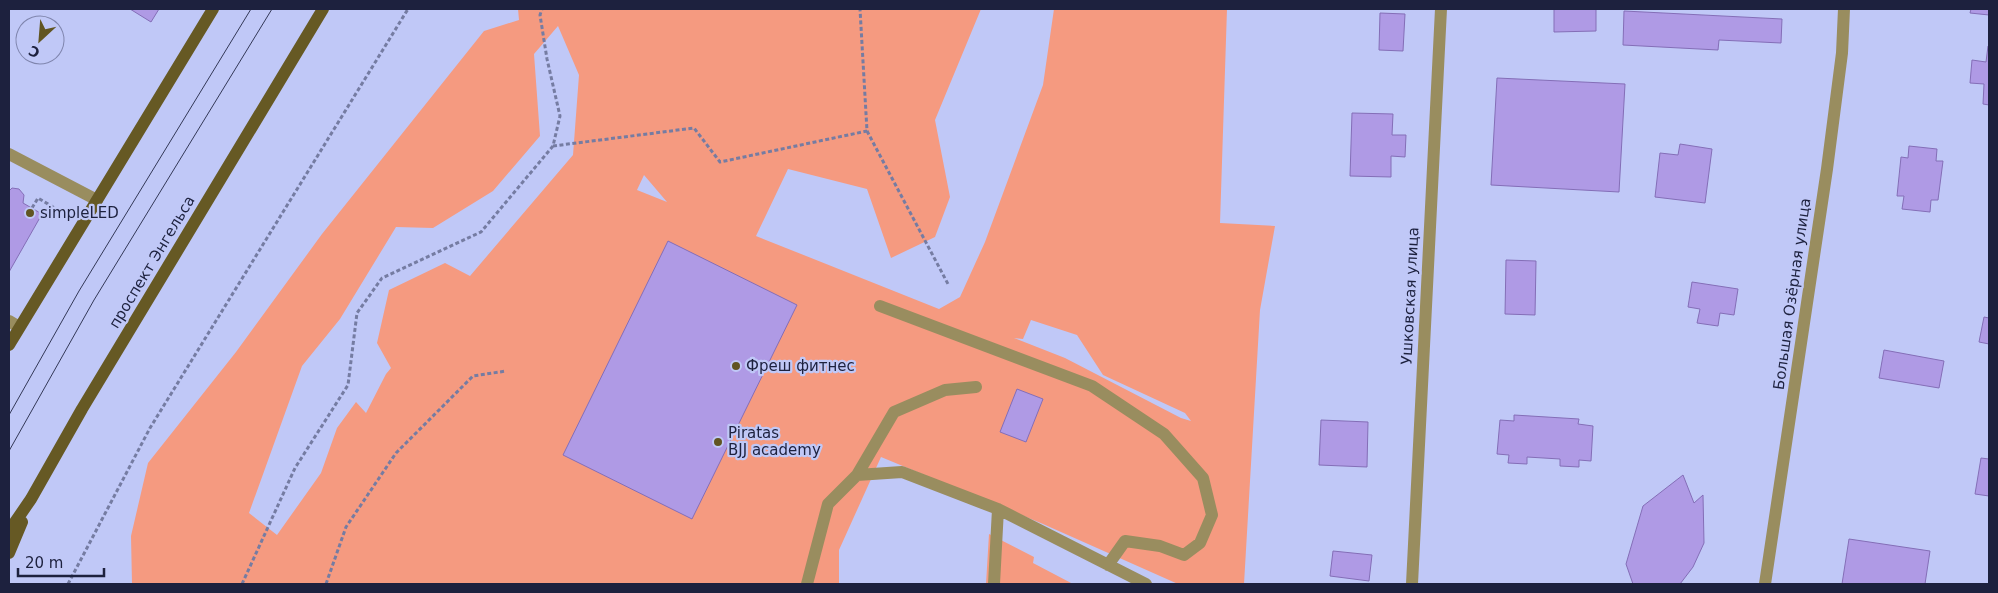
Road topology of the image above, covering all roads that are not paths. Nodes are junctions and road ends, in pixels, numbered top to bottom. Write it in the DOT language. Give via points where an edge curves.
graph roads {
  1 [pos="213,9"];
  2 [pos="323,9"];
  3 [pos="1441,9"];
  4 [pos="1844,9"];
  5 [pos="9,154"];
  6 [pos="97,200"];
  7 [pos="880,306"];
  8 [pos="14,324"];
  9 [pos="9,345"];
  10 [pos="976,387"];
  11 [pos="857,475"];
  12 [pos="32,499"];
  13 [pos="998,509"];
  14 [pos="9,531"];
  15 [pos="9,553"];
  16 [pos="1108,565"];
  17 [pos="807,584"];
  18 [pos="994,584"];
  19 [pos="1146,584"];
  20 [pos="1412,584"];
  21 [pos="1765,584"];
  1 -- 6 [label="main road"];
  2 -- 12 [label="main road, проспект Энгельса" via="82,409"];
  3 -- 20 [label="street, Ушковская улица"];
  4 -- 21 [label="street, Большая Озёрная улица" via="1842,53 1827,169"];
  5 -- 6 [label="street"];
  6 -- 8 [label="main road"];
  7 -- 16 [label="street" via="1092,386 1164,434 1203,478 1212,515 1200,543 1184,555 1160,546 1125,541"];
  8 -- 9 [label="main road"];
  10 -- 11 [label="street" via="945,390 894,412"];
  11 -- 13 [label="street" via="902,472"];
  11 -- 17 [label="street" via="828,504"];
  12 -- 14 [label="main road, проспект Энгельса"];
  12 -- 15 [label="main road"];
  13 -- 16 [label="street"];
  13 -- 18 [label="street"];
  16 -- 19 [label="street"];
}
